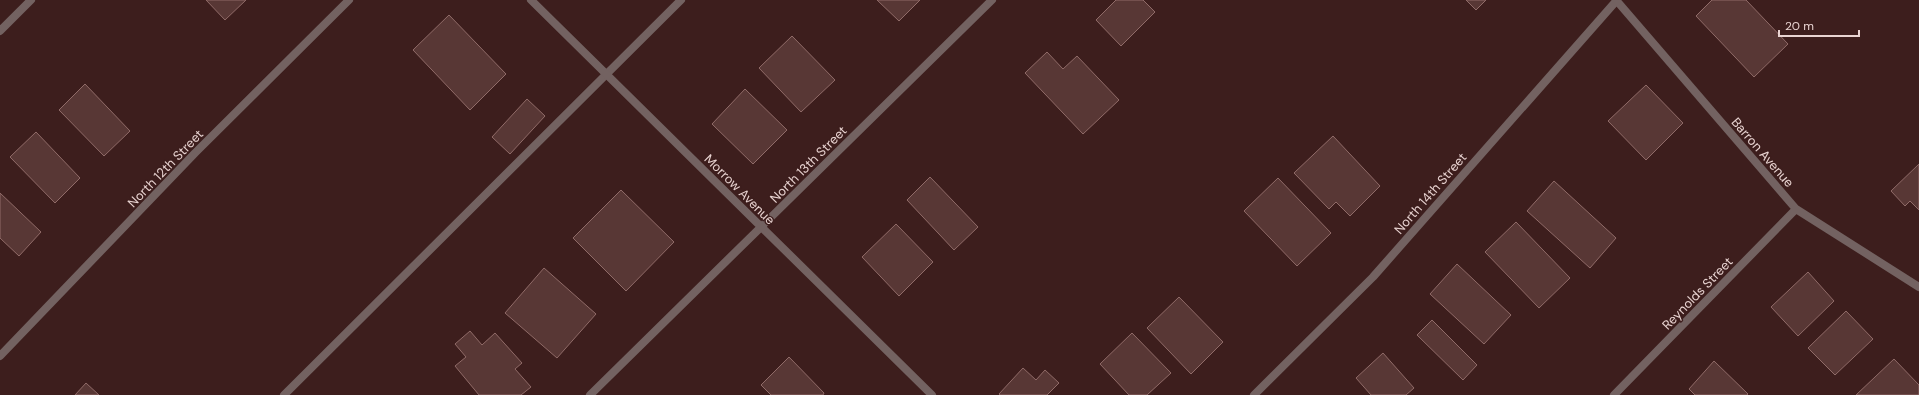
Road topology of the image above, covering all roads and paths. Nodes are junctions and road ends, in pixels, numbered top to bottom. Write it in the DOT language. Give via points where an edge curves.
graph roads {
  1 [pos="31,0"];
  2 [pos="349,0"];
  3 [pos="530,0"];
  4 [pos="681,0"];
  5 [pos="992,0"];
  6 [pos="1616,0"];
  7 [pos="0,31"];
  8 [pos="606,74"];
  9 [pos="1796,209"];
  10 [pos="761,227"];
  11 [pos="1919,287"];
  12 [pos="0,356"];
  13 [pos="928,393"];
  14 [pos="284,395"];
  15 [pos="590,395"];
  16 [pos="1254,395"];
  17 [pos="1614,395"];
  1 -- 7 [label="street"];
  2 -- 12 [label="street, North 12th Street" via="195,153"];
  3 -- 8 [label="street, Morrow Avenue"];
  4 -- 8 [label="street"];
  5 -- 10 [label="street, North 13th Street"];
  6 -- 9 [label="street, Barron Avenue"];
  6 -- 16 [label="street, North 14th Street" via="1373,277"];
  8 -- 10 [label="street, Morrow Avenue"];
  8 -- 14 [label="street"];
  9 -- 11 [label="street, Barron Avenue"];
  9 -- 17 [label="street, Reynolds Street"];
  10 -- 13 [label="street, Morrow Avenue"];
  10 -- 15 [label="street, North 13th Street"];
}
